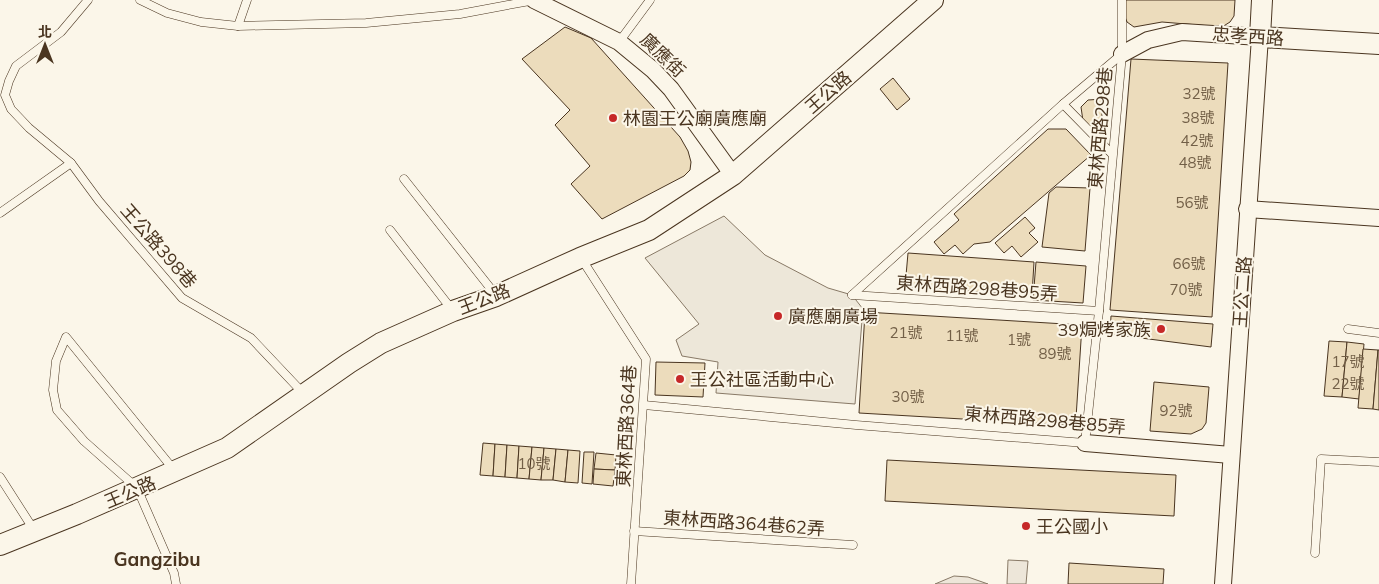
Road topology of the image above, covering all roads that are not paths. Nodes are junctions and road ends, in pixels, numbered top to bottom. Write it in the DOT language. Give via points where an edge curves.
graph roads {
  1 [pos="88,0"];
  2 [pos="140,0"];
  3 [pos="248,0"];
  4 [pos="535,0"];
  5 [pos="650,0"];
  6 [pos="933,0"];
  7 [pos="1122,0"];
  8 [pos="1262,0"];
  9 [pos="238,26"];
  10 [pos="1260,37"];
  11 [pos="619,42"];
  12 [pos="1379,44"];
  13 [pos="1122,54"];
  14 [pos="1063,104"];
  15 [pos="1112,154"];
  16 [pos="71,163"];
  17 [pos="733,175"];
  18 [pos="404,179"];
  19 [pos="1247,209"];
  20 [pos="0,213"];
  21 [pos="1379,218"];
  22 [pos="390,230"];
  23 [pos="580,258"];
  24 [pos="852,295"];
  25 [pos="496,296"];
  26 [pos="453,311"];
  27 [pos="1099,311"];
  28 [pos="1348,329"];
  29 [pos="1379,333"];
  30 [pos="304,394"];
  31 [pos="644,405"];
  32 [pos="1085,443"];
  33 [pos="1230,454"];
  34 [pos="1379,462"];
  35 [pos="175,472"];
  36 [pos="0,477"];
  37 [pos="137,488"];
  38 [pos="35,531"];
  39 [pos="634,531"];
  40 [pos="0,545"];
  41 [pos="853,545"];
  42 [pos="1315,553"];
  43 [pos="176,584"];
  44 [pos="630,584"];
  45 [pos="1223,584"];
  1 -- 16 [label="lane, 王公路398巷" via="61,32 16,66 5,95 11,109 29,128"];
  2 -- 9 [label="lane" via="184,18"];
  3 -- 9 [label="lane"];
  4 -- 9 [label="lane" via="460,14 366,23"];
  4 -- 11 [label="street, 廣應街"];
  5 -- 11 [label="lane"];
  6 -- 17 [label="street, 王公路"];
  7 -- 13 [label="lane"];
  8 -- 10 [label="street, 王公二路"];
  10 -- 12 [label="street, 忠孝西路"];
  10 -- 13 [label="street, 忠孝西路" via="1182,32 1148,40"];
  10 -- 19 [label="street, 王公二路"];
  11 -- 17 [label="street, 廣應街" via="671,90"];
  13 -- 14 [label="lane, 東林西路298巷"];
  13 -- 15 [label="lane, 東林西路298巷"];
  14 -- 15 [label="lane"];
  14 -- 24 [label="lane, 東林西路298巷"];
  15 -- 27 [label="lane, 東林西路298巷"];
  16 -- 20 [label="lane"];
  16 -- 30 [label="lane, 王公路398巷" via="182,298 251,338"];
  17 -- 23 [label="street, 王公路" via="649,230"];
  18 -- 25 [label="lane"];
  19 -- 21 [label="street"];
  19 -- 33 [label="street, 王公二路"];
  22 -- 26 [label="lane"];
  23 -- 25 [label="street, 王公路"];
  23 -- 31 [label="lane, 東林西路364巷" via="646,358"];
  24 -- 27 [label="lane, 東林西路298巷95弄"];
  25 -- 26 [label="street, 王公路"];
  26 -- 30 [label="street, 王公路" via="381,343"];
  27 -- 32 [label="lane, 東林西路298巷"];
  28 -- 29 [label="lane"];
  30 -- 35 [label="street, 王公路" via="227,448"];
  31 -- 32 [label="lane, 東林西路298巷85弄"];
  31 -- 39 [label="lane, 東林西路364巷"];
  32 -- 33 [label="street, 東林西路298巷85弄"];
  33 -- 45 [label="street, 王公二路"];
  34 -- 42 [label="lane" via="1321,460"];
  35 -- 37 [label="street, 王公路"];
  35 -- 37 [label="lane" via="66,337 56,360 52,390 57,410 84,441"];
  36 -- 38 [label="lane"];
  37 -- 38 [label="street, 王公路"];
  37 -- 43 [label="lane"];
  38 -- 40 [label="street, 王公路"];
  39 -- 41 [label="lane, 東林西路364巷62弄"];
  39 -- 44 [label="lane, 東林西路364巷"];
}
